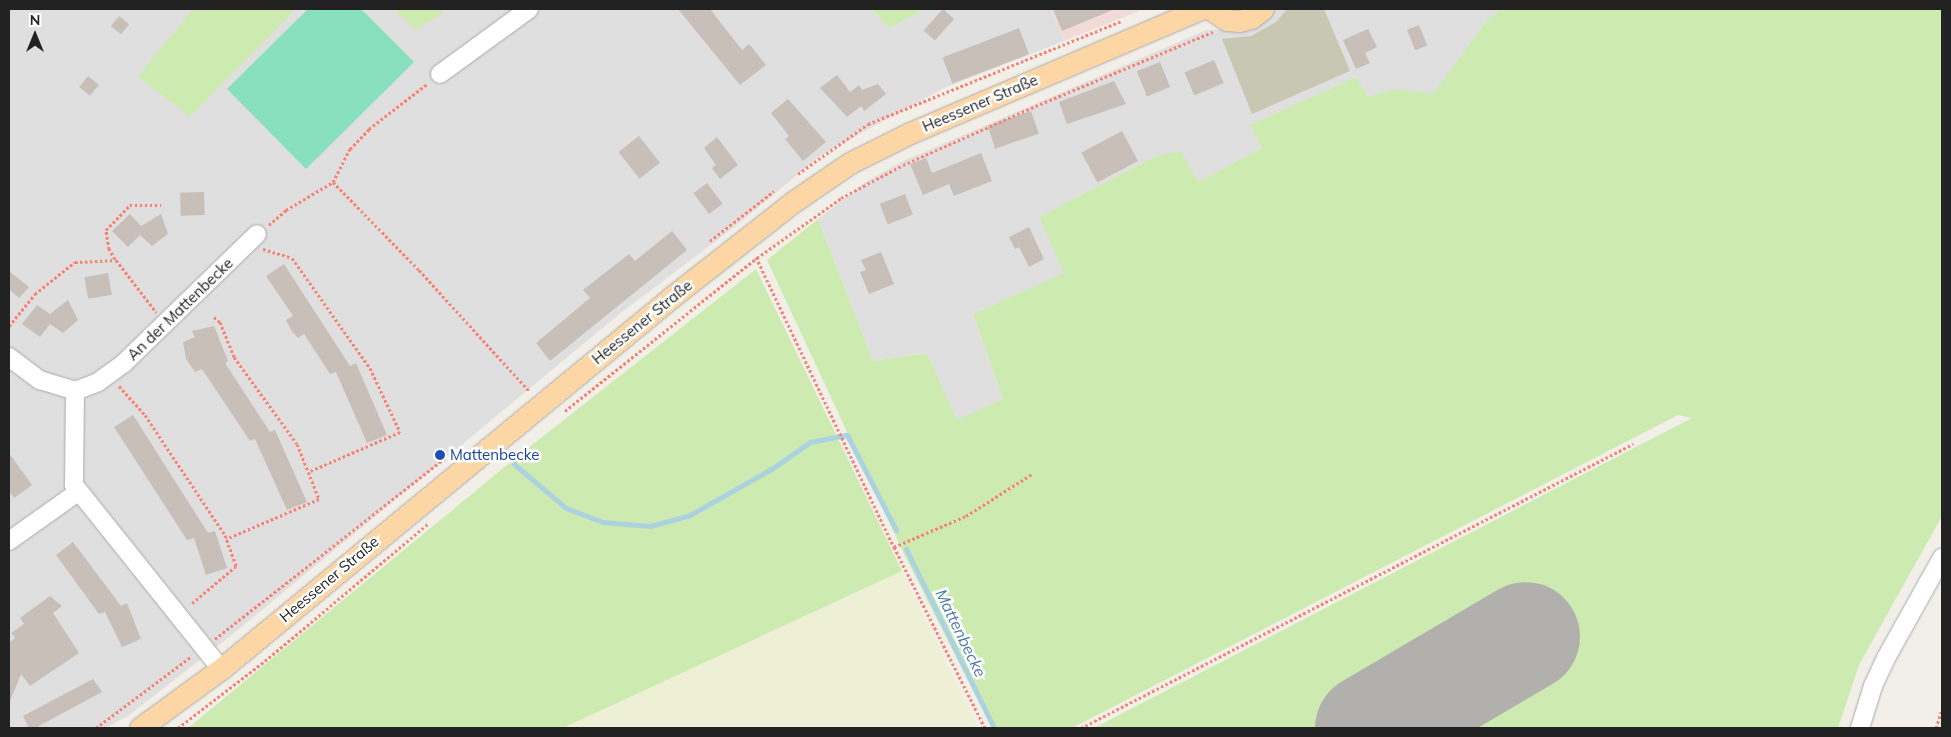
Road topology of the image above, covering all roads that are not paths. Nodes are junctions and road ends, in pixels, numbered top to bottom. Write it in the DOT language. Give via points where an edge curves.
graph roads {
  1 [pos="529,9"];
  2 [pos="1201,9"];
  3 [pos="1210,9"];
  4 [pos="1263,9"];
  5 [pos="440,74"];
  6 [pos="252,239"];
  7 [pos="9,357"];
  8 [pos="75,390"];
  9 [pos="78,492"];
  10 [pos="9,541"];
  11 [pos="1942,558"];
  12 [pos="221,669"];
  13 [pos="140,728"];
  14 [pos="1860,728"];
  1 -- 5 [label="street"];
  2 -- 12 [label="main road, Heessener Straße" via="901,137 850,163 793,202 751,249 672,296"];
  3 -- 4 [label="main road" via="1226,20 1239,21 1251,18"];
  6 -- 8 [label="street, An der Mattenbecke" via="108,375 88,387"];
  7 -- 8 [label="street" via="40,380"];
  8 -- 9 [label="street" via="73,477"];
  9 -- 10 [label="street"];
  9 -- 12 [label="street"];
  11 -- 14 [label="street" via="1886,658"];
  12 -- 13 [label="main road, Heessener Straße"];
}
